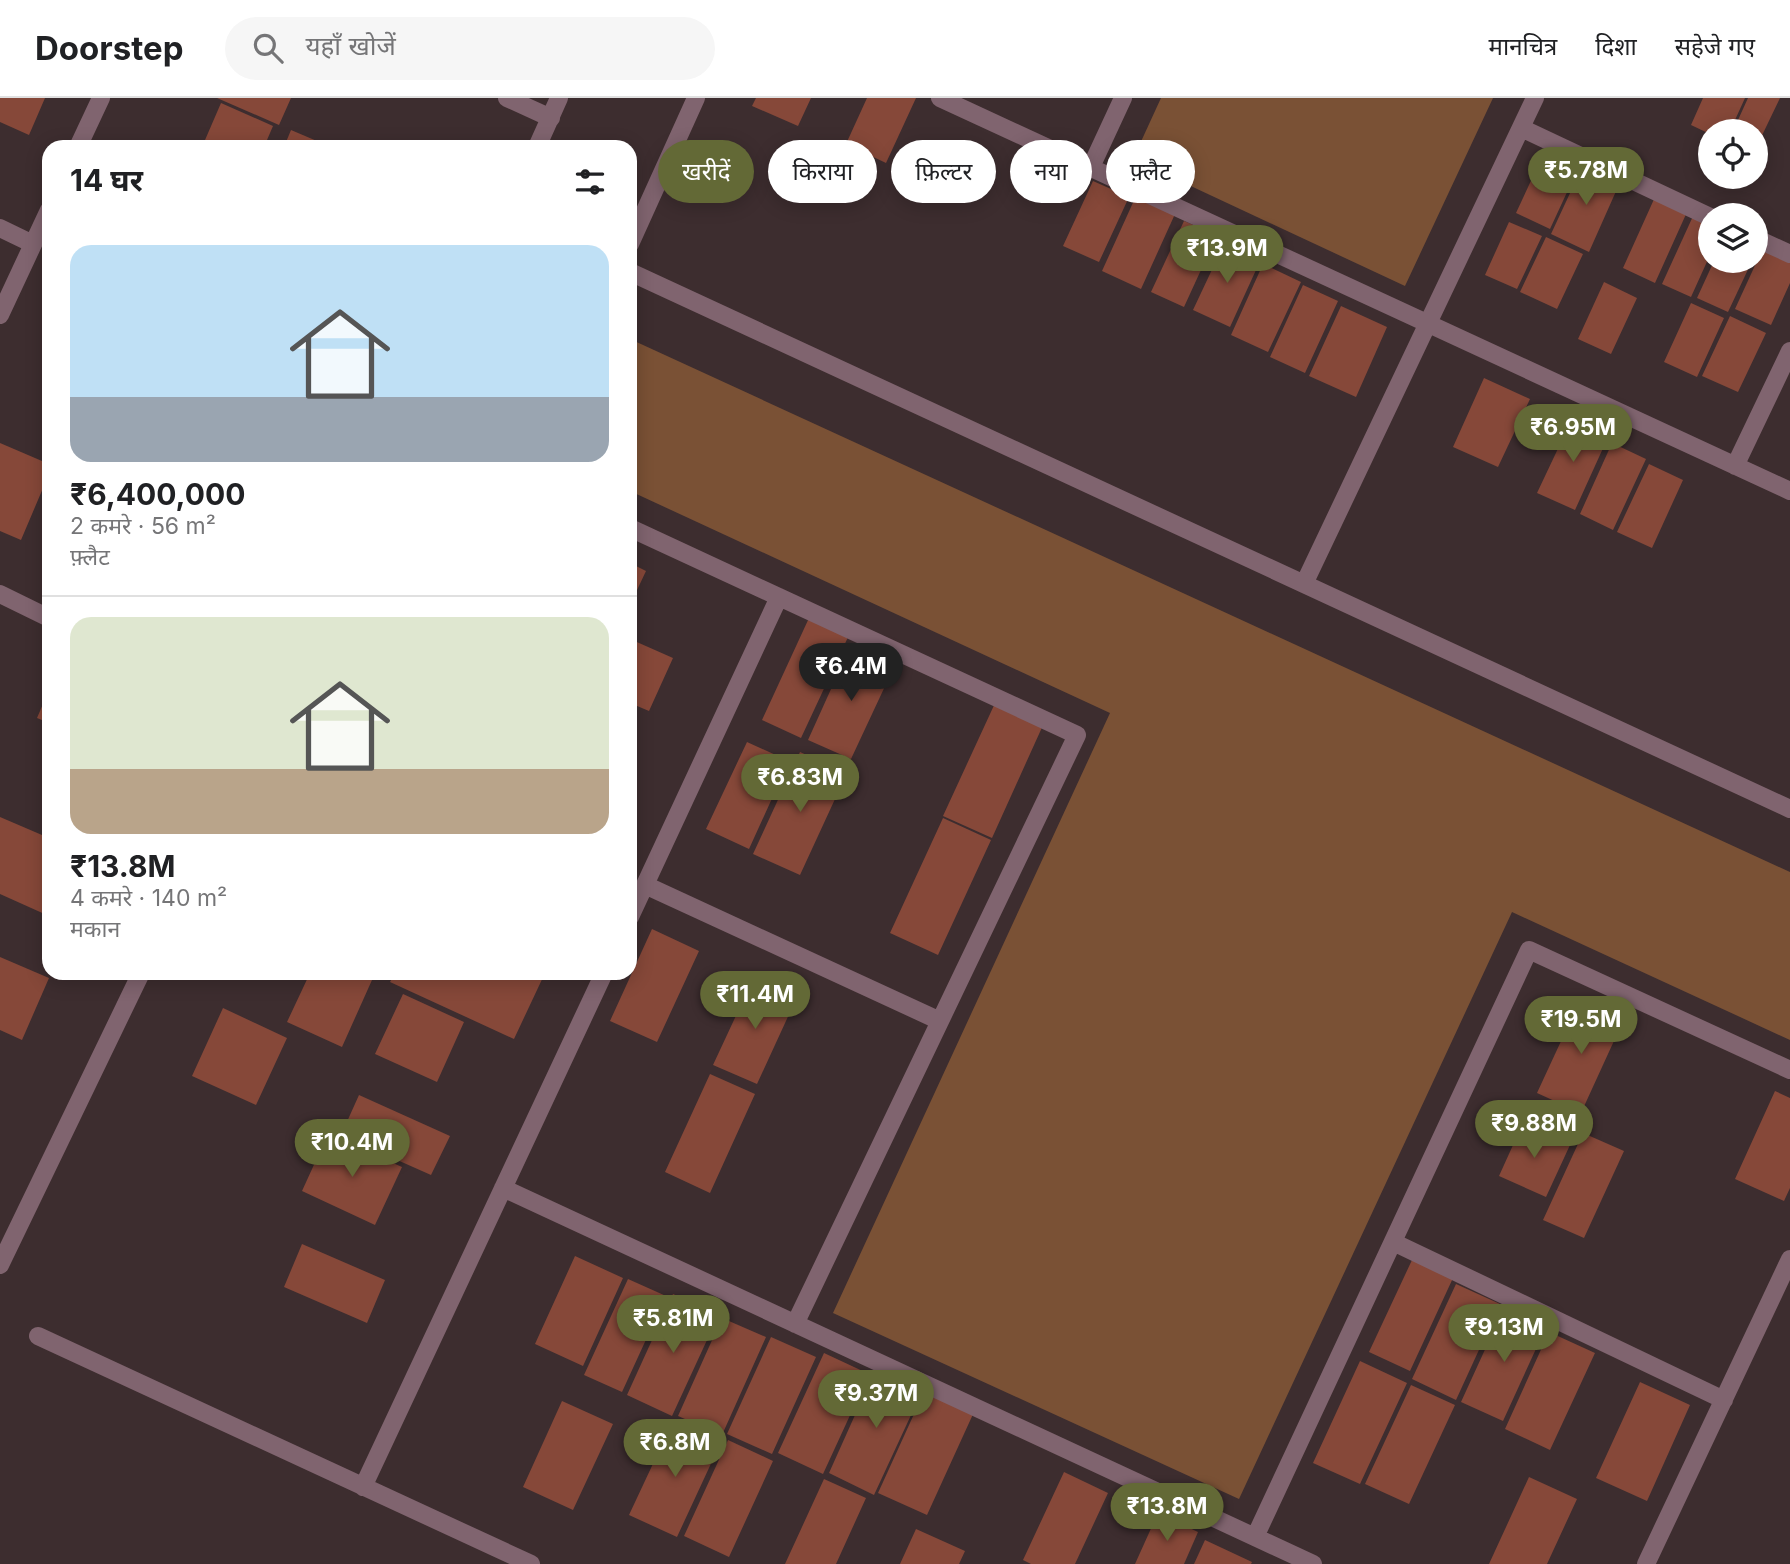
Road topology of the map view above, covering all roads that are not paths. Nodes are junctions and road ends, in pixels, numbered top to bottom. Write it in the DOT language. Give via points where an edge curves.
graph roads {
  1 [pos="101,98"];
  2 [pos="507,98"];
  3 [pos="559,98"];
  4 [pos="696,98"];
  5 [pos="940,98"];
  6 [pos="1124,98"];
  7 [pos="1535,98"];
  8 [pos="551,118"];
  9 [pos="1521,128"];
  10 [pos="81,140"];
  11 [pos="540,140"];
  12 [pos="1032,140"];
  13 [pos="1092,165"];
  14 [pos="1092,167"];
  15 [pos="1698,211"];
  16 [pos="42,225"];
  17 [pos="0,228"];
  18 [pos="637,229"];
  19 [pos="33,244"];
  20 [pos="1768,244"];
  21 [pos="1790,254"];
  22 [pos="637,275"];
  23 [pos="0,315"];
  24 [pos="1428,323"];
  25 [pos="1790,351"];
  26 [pos="1735,466"];
  27 [pos="1790,491"];
  28 [pos="637,531"];
  29 [pos="1304,583"];
  30 [pos="0,594"];
  31 [pos="779,597"];
  32 [pos="42,615"];
  33 [pos="1790,809"];
  34 [pos="645,885"];
  35 [pos="637,902"];
  36 [pos="138,980"];
  37 [pos="601,980"];
  38 [pos="940,1021"];
  39 [pos="1790,1070"];
  40 [pos="503,1188"];
  41 [pos="1393,1242"];
  42 [pos="1790,1259"];
  43 [pos="0,1265"];
  44 [pos="795,1324"];
  45 [pos="38,1336"];
  46 [pos="1724,1399"];
  47 [pos="363,1487"];
  48 [pos="1255,1537"];
  49 [pos="531,1564"];
  50 [pos="1313,1564"];
  51 [pos="1646,1564"];
  1 -- 10 [label="street"];
  2 -- 8 [label="street"];
  3 -- 8 [label="street"];
  4 -- 18 [label="street"];
  5 -- 12 [label="street"];
  6 -- 13 [label="street"];
  7 -- 9 [label="street"];
  8 -- 11 [label="street"];
  9 -- 15 [label="street"];
  9 -- 24 [label="street"];
  14 -- 24 [label="street"];
  16 -- 19 [label="street"];
  17 -- 19 [label="street"];
  19 -- 23 [label="street"];
  20 -- 21 [label="street"];
  22 -- 29 [label="street"];
  24 -- 26 [label="street"];
  24 -- 29 [label="street"];
  25 -- 26 [label="street"];
  26 -- 27 [label="street"];
  28 -- 31 [label="street"];
  29 -- 33 [label="street"];
  30 -- 32 [label="street"];
  31 -- 34 [label="street"];
  31 -- 38 [label="street" via="1077,735"];
  34 -- 35 [label="street"];
  34 -- 38 [label="street"];
  36 -- 43 [label="street"];
  37 -- 40 [label="street"];
  38 -- 44 [label="street"];
  39 -- 41 [label="street" via="1529,950"];
  40 -- 44 [label="street"];
  40 -- 47 [label="street"];
  41 -- 46 [label="street"];
  41 -- 48 [label="street"];
  42 -- 46 [label="street"];
  44 -- 48 [label="street"];
  45 -- 47 [label="street"];
  46 -- 51 [label="street"];
  47 -- 49 [label="street"];
  48 -- 50 [label="street"];
}
